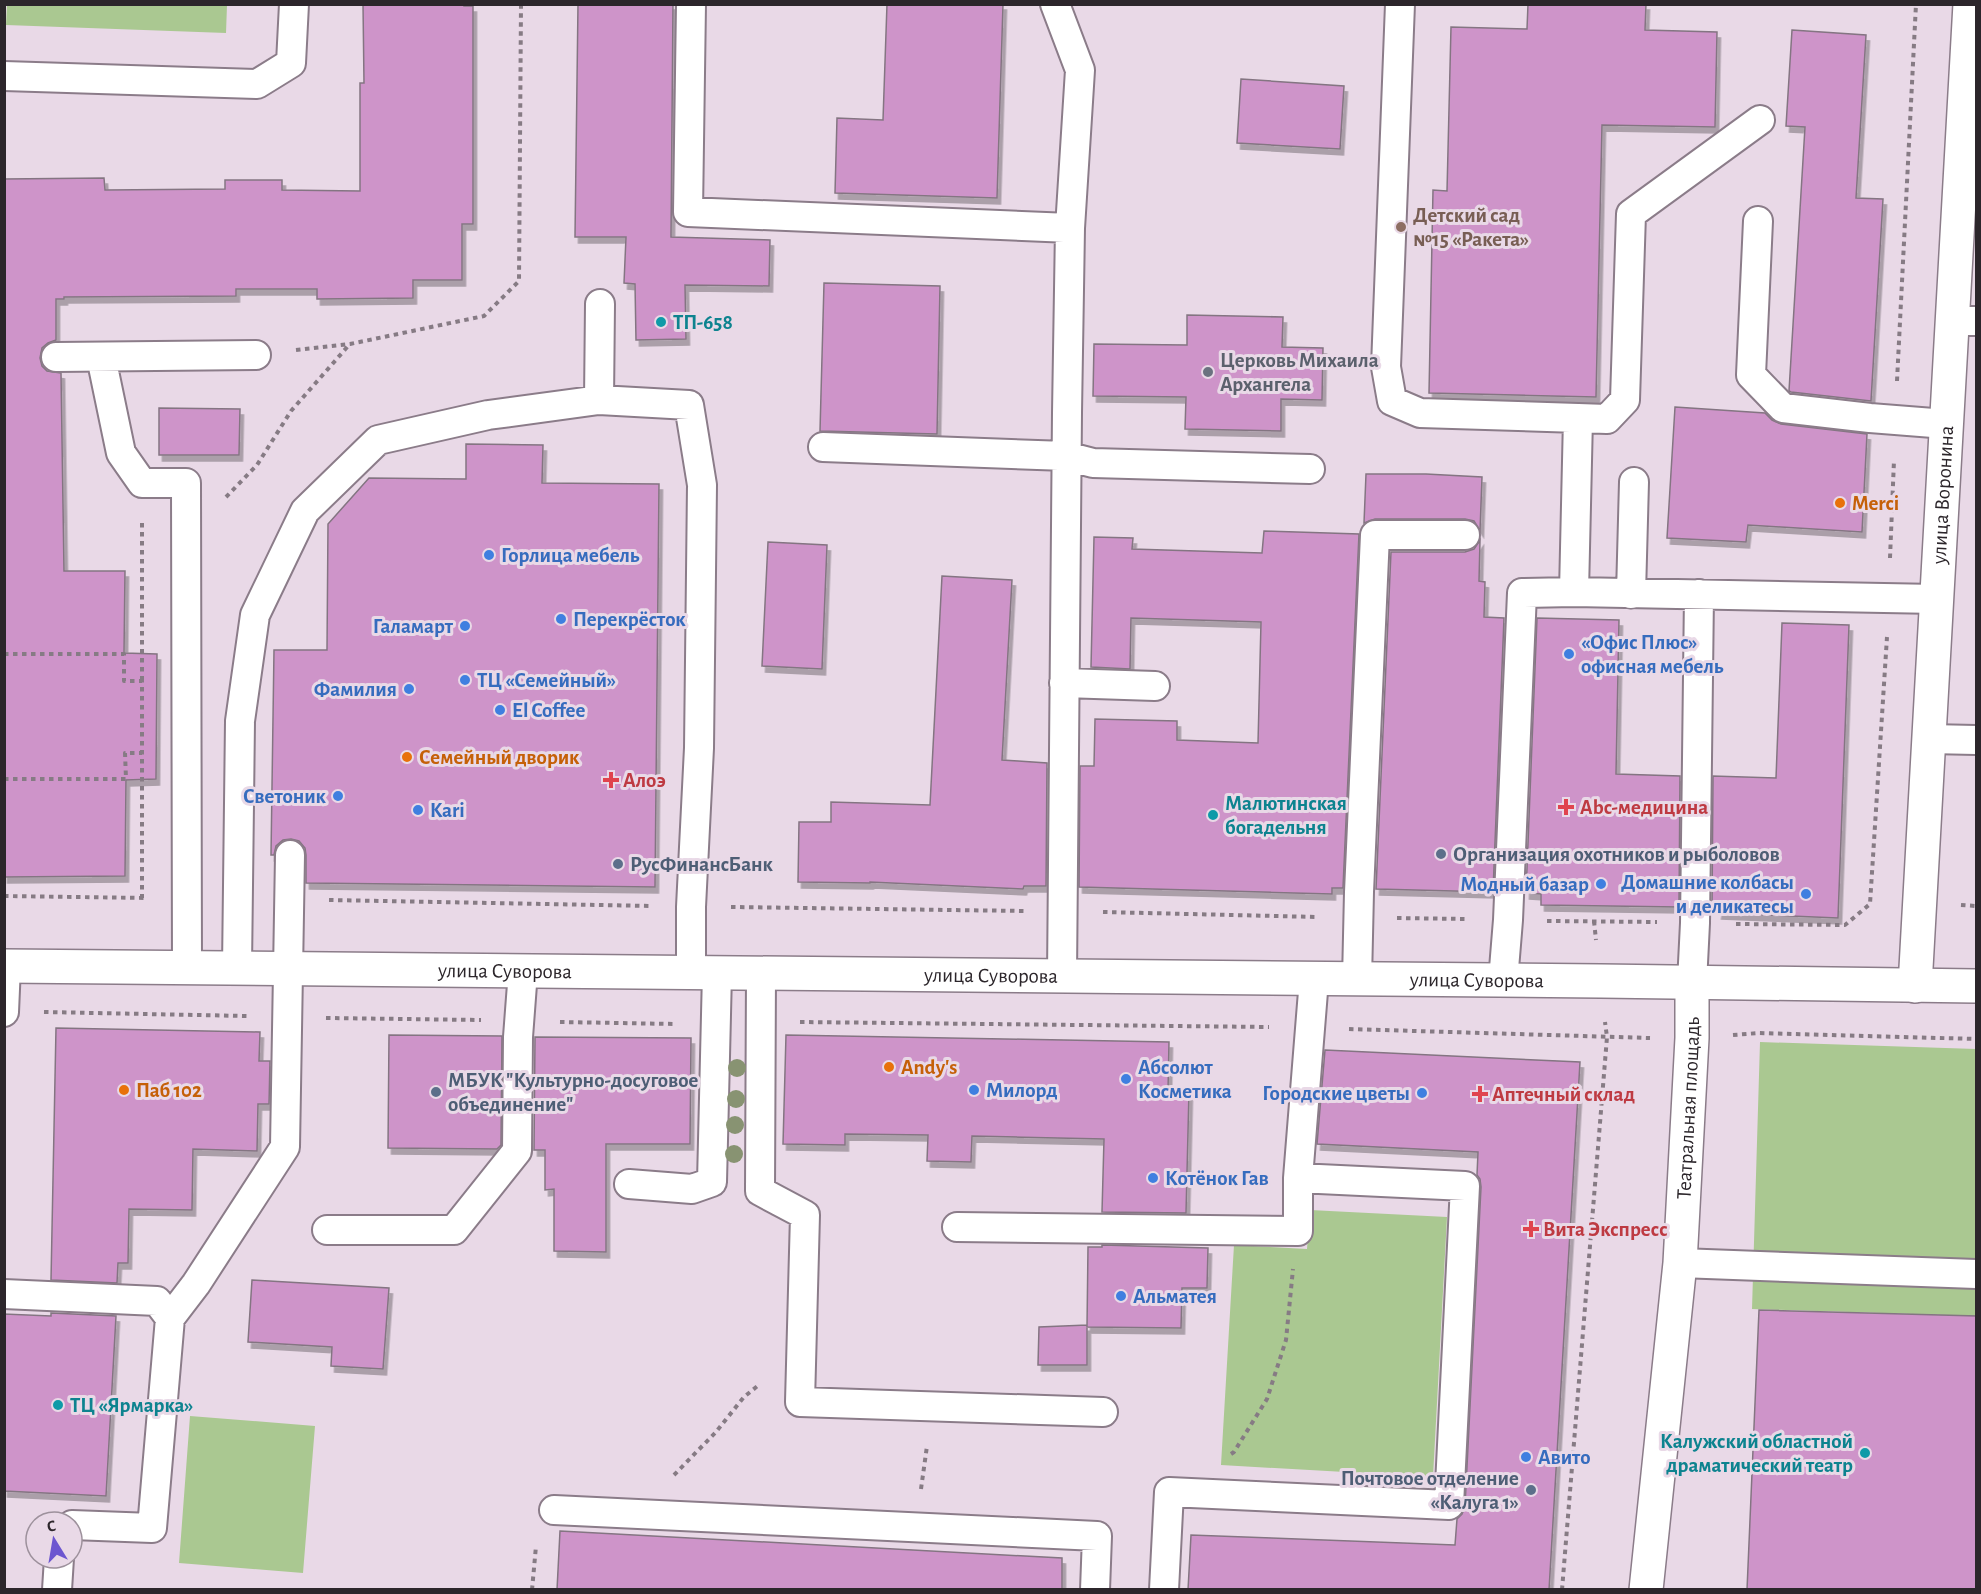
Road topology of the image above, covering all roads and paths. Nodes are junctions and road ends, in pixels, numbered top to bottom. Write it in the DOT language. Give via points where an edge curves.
graph roads {
  1 [pos="294,4"];
  2 [pos="521,4"];
  3 [pos="691,4"];
  4 [pos="1055,4"];
  5 [pos="1401,4"];
  6 [pos="1916,4"];
  7 [pos="1970,4"];
  8 [pos="4,76"];
  9 [pos="1760,120"];
  10 [pos="1969,163"];
  11 [pos="1758,221"];
  12 [pos="1070,228"];
  13 [pos="600,304"];
  14 [pos="1964,321"];
  15 [pos="350,344"];
  16 [pos="256,355"];
  17 [pos="56,357"];
  18 [pos="101,357"];
  19 [pos="600,400"];
  20 [pos="1578,418"];
  21 [pos="1896,420"];
  22 [pos="1946,424"];
  23 [pos="823,447"];
  24 [pos="1066,456"];
  25 [pos="1310,469"];
  26 [pos="1634,482"];
  27 [pos="142,483"];
  28 [pos="186,520"];
  29 [pos="1465,535"];
  30 [pos="1574,592"];
  31 [pos="1631,594"];
  32 [pos="1699,594"];
  33 [pos="1889,599"];
  34 [pos="1937,599"];
  35 [pos="4,654"];
  36 [pos="142,681"];
  37 [pos="1064,683"];
  38 [pos="1155,686"];
  39 [pos="1929,739"];
  40 [pos="1977,740"];
  41 [pos="142,753"];
  42 [pos="4,779"];
  43 [pos="290,855"];
  44 [pos="4,896"];
  45 [pos="142,898"];
  46 [pos="187,898"];
  47 [pos="290,900"];
  48 [pos="691,906"];
  49 [pos="1063,912"];
  50 [pos="1359,918"];
  51 [pos="1508,920"];
  52 [pos="1594,921"];
  53 [pos="1695,923"];
  54 [pos="5,966"];
  55 [pos="187,968"];
  56 [pos="237,968"];
  57 [pos="288,969"];
  58 [pos="523,971"];
  59 [pos="704,973"];
  60 [pos="761,974"];
  61 [pos="1062,977"];
  62 [pos="1314,979"];
  63 [pos="1357,980"];
  64 [pos="1503,981"];
  65 [pos="1601,981"];
  66 [pos="1692,983"];
  67 [pos="1915,986"];
  68 [pos="1977,986"];
  69 [pos="4,1012"];
  70 [pos="288,1018"];
  71 [pos="519,1021"];
  72 [pos="761,1022"];
  73 [pos="716,1025"];
  74 [pos="1311,1028"];
  75 [pos="1607,1037"];
  76 [pos="1692,1038"];
  77 [pos="1977,1039"];
  78 [pos="1298,1178"];
  79 [pos="629,1184"];
  80 [pos="957,1227"];
  81 [pos="327,1230"];
  82 [pos="1298,1231"];
  83 [pos="1680,1263"];
  84 [pos="1977,1274"];
  85 [pos="4,1294"];
  86 [pos="170,1318"];
  87 [pos="801,1351"];
  88 [pos="933,1407"];
  89 [pos="1103,1413"];
  90 [pos="1225,1458"];
  91 [pos="554,1510"];
  92 [pos="652,1514"];
  93 [pos="84,1525"];
  94 [pos="916,1527"];
  95 [pos="58,1570"];
  96 [pos="57,1590"];
  97 [pos="1095,1590"];
  98 [pos="1164,1590"];
  99 [pos="1562,1590"];
  100 [pos="1646,1590"];
  1 -- 8 [label="lane" via="291,63 256,84"];
  2 -- 15 [label="path" via="519,281 484,316"];
  3 -- 12 [label="lane" via="688,212"];
  4 -- 12 [label="lane" via="1080,70"];
  5 -- 20 [label="lane" via="1386,367 1392,401 1420,413"];
  6 -- 21 [label="path"];
  7 -- 10 [label="street, улица Воронина"];
  9 -- 20 [label="lane" via="1630,214 1625,400 1606,419"];
  10 -- 14 [label="street, улица Воронина"];
  11 -- 21 [label="lane" via="1751,375 1783,408"];
  12 -- 24 [label="lane"];
  13 -- 19 [label="lane"];
  14 -- 22 [label="street, улица Воронина"];
  15 -- 16 [label="path"];
  15 -- 28 [label="path" via="291,411 257,465 215,508"];
  16 -- 18 [label="lane"];
  17 -- 18 [label="lane"];
  18 -- 27 [label="lane" via="121,453"];
  19 -- 48 [label="lane" via="689,405 702,485 699,748"];
  19 -- 56 [label="lane" via="488,415 378,440 305,511 255,615 240,722"];
  20 -- 30 [label="lane"];
  21 -- 22 [label="lane"];
  21 -- 33 [label="path"];
  22 -- 34 [label="street, улица Воронина"];
  23 -- 24 [label="lane"];
  24 -- 25 [label="lane" via="1093,463"];
  24 -- 37 [label="lane"];
  26 -- 31 [label="lane"];
  27 -- 28 [label="lane" via="186,483"];
  27 -- 36 [label="path"];
  28 -- 46 [label="lane"];
  29 -- 50 [label="lane" via="1375,536"];
  30 -- 31 [label="lane"];
  30 -- 51 [label="lane" via="1522,593"];
  31 -- 32 [label="lane"];
  32 -- 33 [label="lane"];
  32 -- 53 [label="lane"];
  33 -- 34 [label="lane"];
  33 -- 53 [label="path" via="1870,904 1845,925"];
  34 -- 39 [label="street, улица Воронина"];
  35 -- 36 [label="path" via="124,654 124,681"];
  36 -- 41 [label="path"];
  37 -- 38 [label="lane"];
  37 -- 49 [label="lane"];
  39 -- 40 [label="lane"];
  39 -- 67 [label="street, улица Воронина"];
  41 -- 42 [label="path" via="125,753 126,779"];
  41 -- 45 [label="path"];
  43 -- 47 [label="lane"];
  44 -- 45 [label="path"];
  45 -- 46 [label="path"];
  46 -- 55 [label="lane"];
  47 -- 48 [label="path"];
  47 -- 57 [label="lane"];
  48 -- 49 [label="path"];
  48 -- 59 [label="lane"];
  49 -- 50 [label="path"];
  49 -- 61 [label="lane"];
  50 -- 51 [label="path"];
  50 -- 63 [label="lane"];
  51 -- 52 [label="path"];
  51 -- 64 [label="lane"];
  52 -- 53 [label="path"];
  52 -- 65 [label="path"];
  53 -- 66 [label="lane"];
  54 -- 55 [label="street, улица Суворова"];
  54 -- 69 [label="lane"];
  55 -- 56 [label="street, улица Суворова"];
  56 -- 57 [label="street, улица Суворова"];
  57 -- 58 [label="street, улица Суворова"];
  57 -- 70 [label="lane"];
  58 -- 59 [label="street, улица Суворова"];
  58 -- 71 [label="lane"];
  59 -- 60 [label="street, улица Суворова"];
  59 -- 73 [label="lane"];
  60 -- 61 [label="street, улица Суворова"];
  60 -- 72 [label="lane"];
  61 -- 62 [label="street, улица Суворова"];
  62 -- 63 [label="street, улица Суворова"];
  62 -- 74 [label="lane"];
  63 -- 64 [label="street, улица Суворова"];
  64 -- 65 [label="street, улица Суворова"];
  65 -- 66 [label="street, улица Суворова"];
  65 -- 75 [label="path"];
  66 -- 67 [label="street, улица Суворова"];
  66 -- 76 [label="street, Театральная площадь"];
  67 -- 68 [label="street, улица Суворова"];
  69 -- 70 [label="path"];
  70 -- 71 [label="path"];
  70 -- 86 [label="lane" via="285,1147"];
  71 -- 73 [label="path"];
  71 -- 81 [label="lane" via="517,1150 454,1230"];
  72 -- 74 [label="path"];
  72 -- 87 [label="lane" via="760,1191 805,1215"];
  73 -- 79 [label="lane" via="712,1182 692,1189"];
  74 -- 75 [label="path"];
  74 -- 78 [label="lane"];
  75 -- 76 [label="path"];
  75 -- 99 [label="path"];
  76 -- 77 [label="path" via="1759,1033"];
  76 -- 83 [label="street, Театральная площадь"];
  78 -- 82 [label="lane"];
  78 -- 98 [label="lane" via="1465,1186 1449,1505 1169,1492"];
  80 -- 82 [label="lane"];
  82 -- 90 [label="path" via="1286,1340 1267,1399 1234,1452"];
  83 -- 84 [label="lane"];
  83 -- 100 [label="street, Театральная площадь"];
  85 -- 86 [label="lane" via="157,1301"];
  86 -- 93 [label="lane" via="152,1528"];
  87 -- 88 [label="lane" via="800,1402"];
  87 -- 92 [label="path" via="744,1397 677,1471"];
  88 -- 89 [label="lane"];
  88 -- 94 [label="path"];
  91 -- 92 [label="lane"];
  92 -- 94 [label="lane"];
  94 -- 97 [label="lane" via="1097,1536"];
  95 -- 96 [label="lane"];
}
